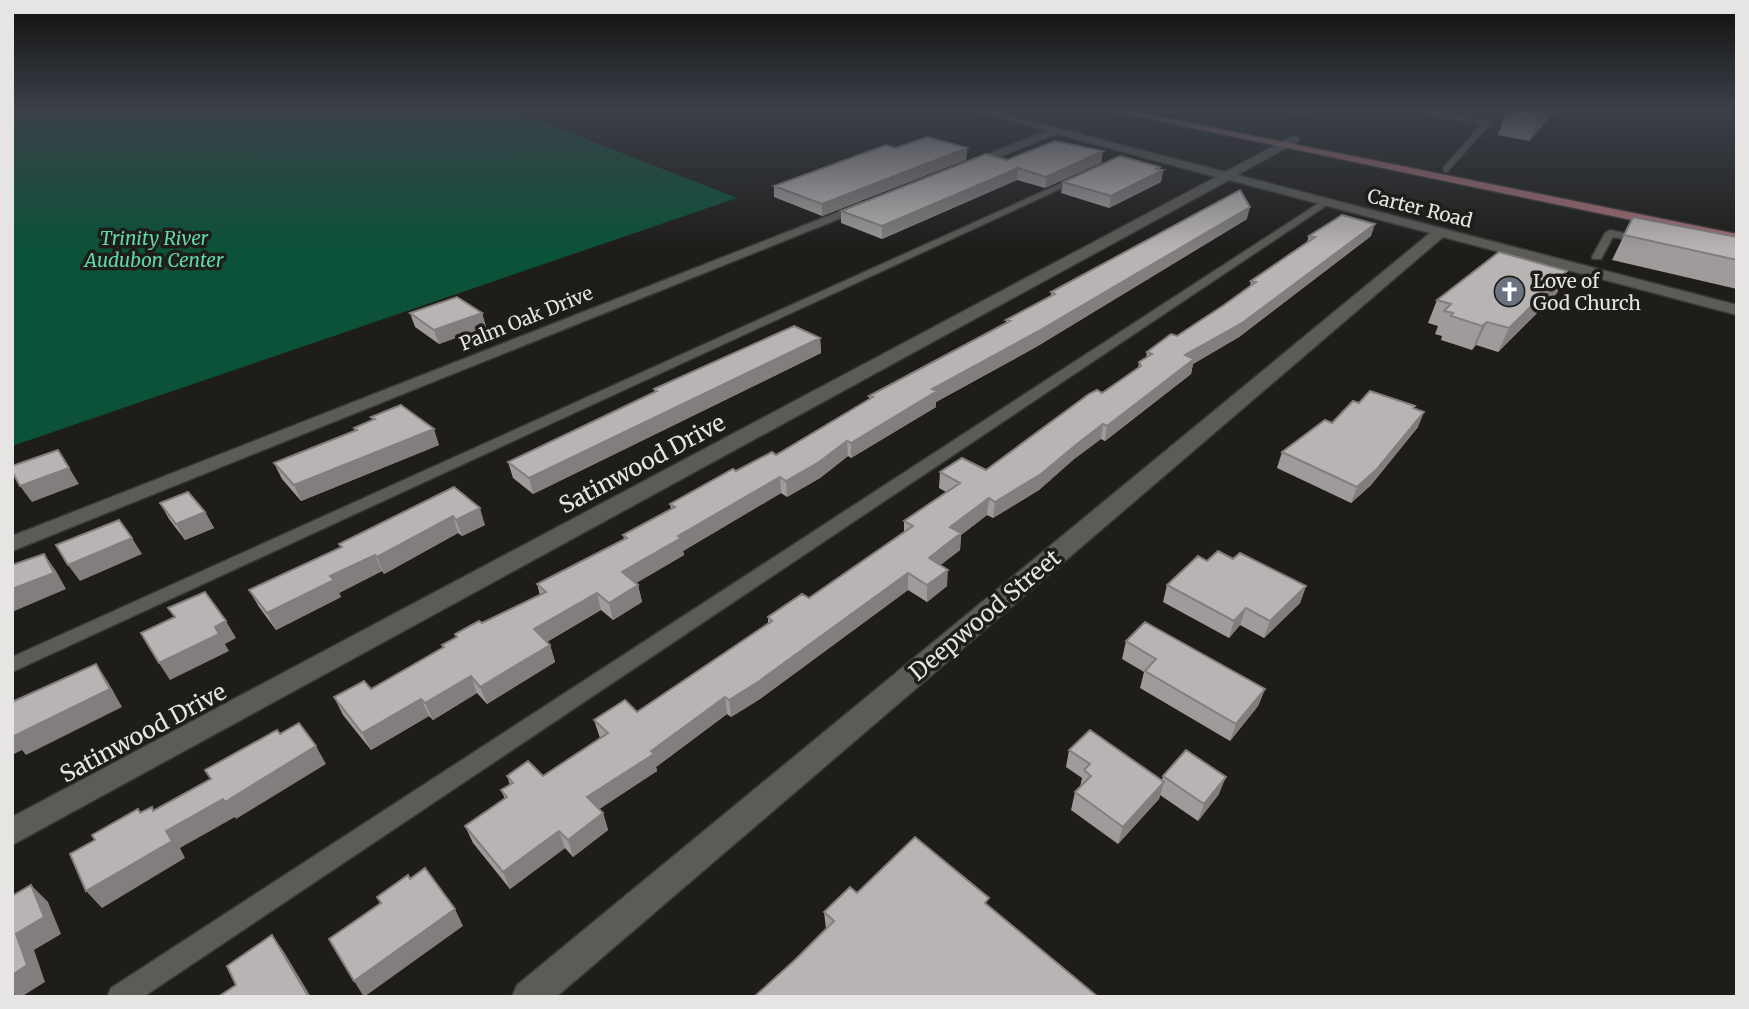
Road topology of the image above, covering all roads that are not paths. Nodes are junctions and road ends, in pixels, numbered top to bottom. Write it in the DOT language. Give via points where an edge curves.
graph roads {
  1 [pos="993,156"];
  2 [pos="1129,156"];
  3 [pos="1147,156"];
  4 [pos="1263,156"];
  5 [pos="1355,156"];
  6 [pos="1371,156"];
  7 [pos="1458,156"];
  8 [pos="1447,169"];
  9 [pos="953,172"];
  10 [pos="1225,177"];
  11 [pos="876,202"];
  12 [pos="1325,203"];
  13 [pos="1737,227"];
  14 [pos="1440,232"];
  15 [pos="1737,238"];
  16 [pos="1660,244"];
  17 [pos="1597,257"];
  18 [pos="1737,310"];
  19 [pos="12,544"];
  20 [pos="12,665"];
  21 [pos="12,832"];
  22 [pos="120,997"];
  23 [pos="529,997"];
  1 -- 9 [label="street"];
  2 -- 20 [label="lane"];
  3 -- 10 [label="street, Carter Road"];
  4 -- 10 [label="street, Satinwood Drive"];
  5 -- 15 [label="main road"];
  6 -- 8 [label="main road"];
  7 -- 8 [label="lane"];
  8 -- 13 [label="main road"];
  10 -- 12 [label="street, Carter Road"];
  10 -- 21 [label="street, Satinwood Drive"];
  11 -- 19 [label="street, Palm Oak Drive"];
  12 -- 14 [label="street, Carter Road"];
  12 -- 22 [label="lane"];
  14 -- 18 [label="street, Carter Road"];
  14 -- 23 [label="street, Deepwood Street"];
  16 -- 17 [label="lane" via="1610,233"];
}
